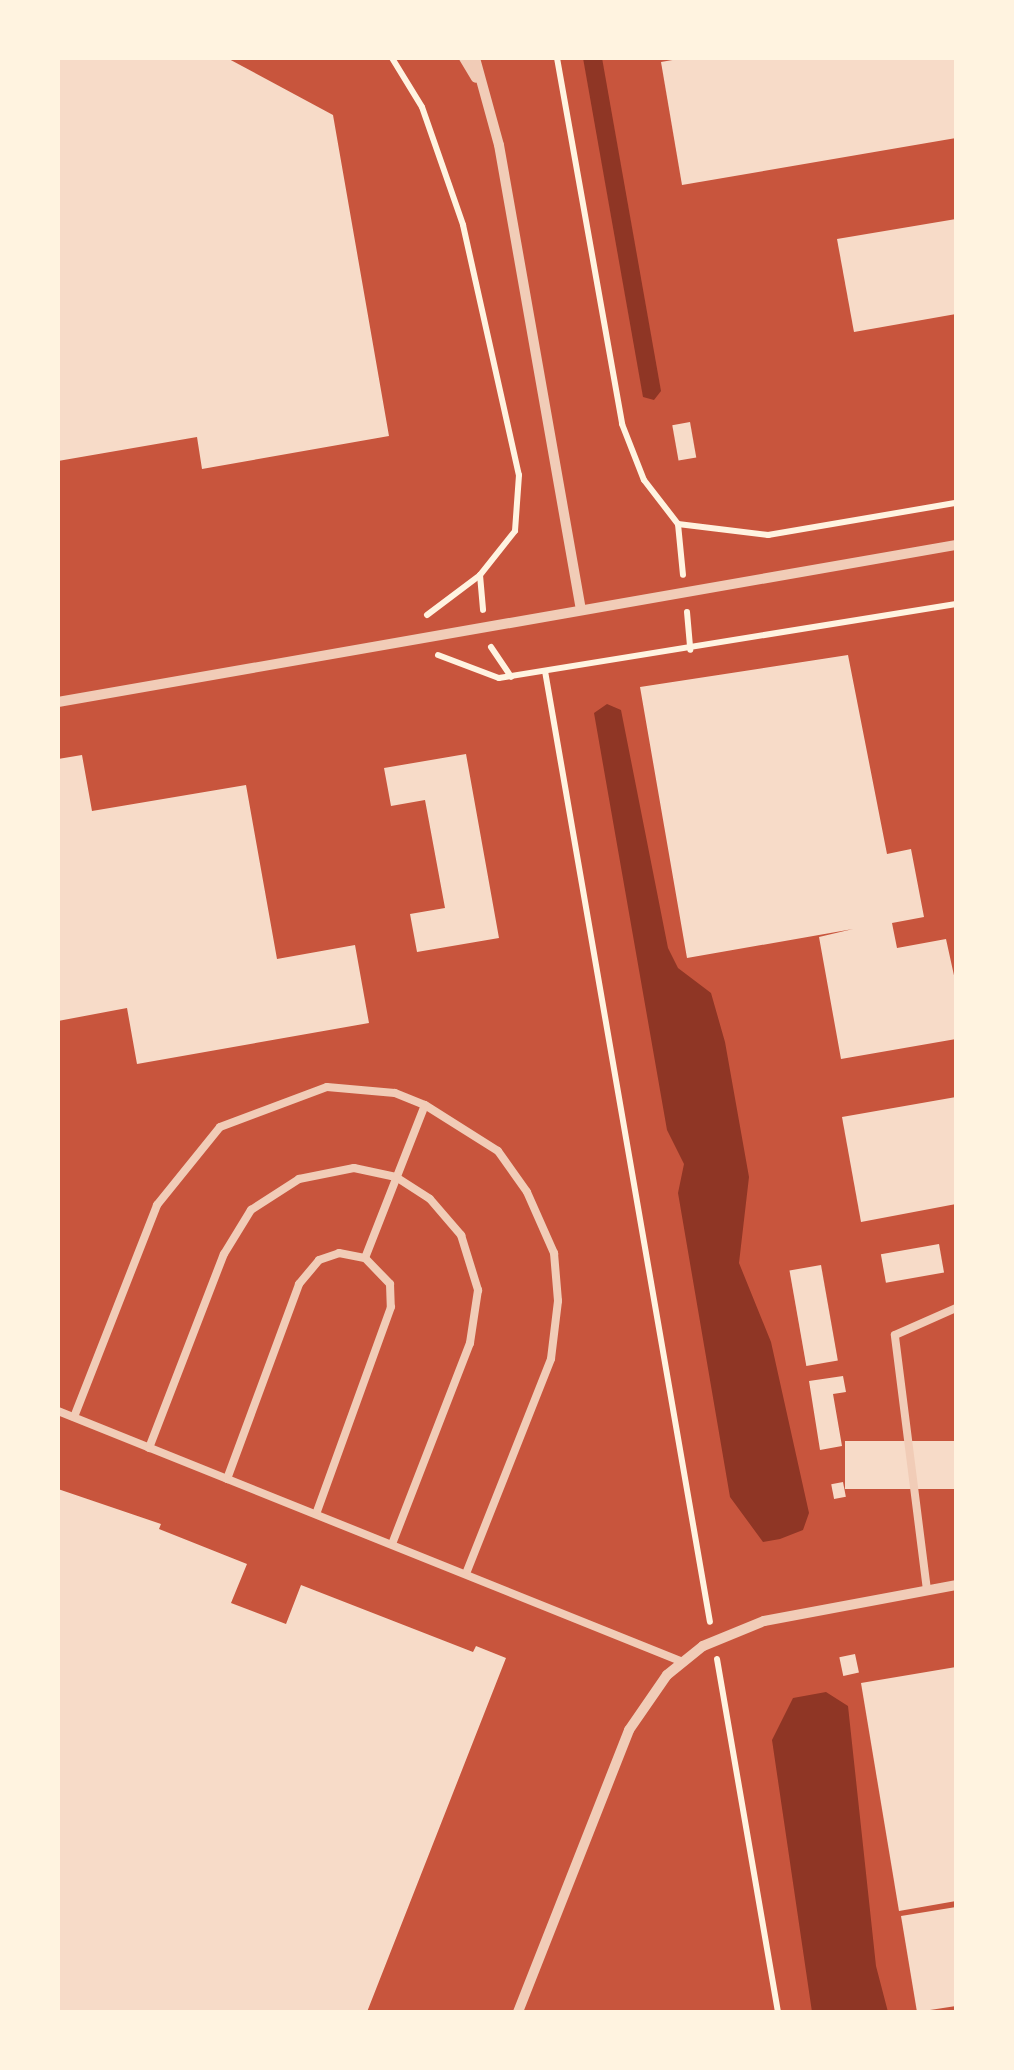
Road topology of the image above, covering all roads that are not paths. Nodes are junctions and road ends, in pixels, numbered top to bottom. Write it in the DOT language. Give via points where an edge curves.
graph roads {
  1 [pos="464,58"];
  2 [pos="475,58"];
  3 [pos="480,83"];
  4 [pos="956,545"];
  5 [pos="581,610"];
  6 [pos="58,702"];
  7 [pos="424,1105"];
  8 [pos="396,1177"];
  9 [pos="365,1258"];
  10 [pos="956,1308"];
  11 [pos="58,1411"];
  12 [pos="74,1417"];
  13 [pos="149,1448"];
  14 [pos="227,1479"];
  15 [pos="316,1514"];
  16 [pos="392,1544"];
  17 [pos="466,1574"];
  18 [pos="956,1585"];
  19 [pos="926,1590"];
  20 [pos="683,1662"];
  21 [pos="518,2012"];
  1 -- 3 [label="street"];
  2 -- 3 [label="street"];
  3 -- 5 [label="street" via="499,144"];
  4 -- 5 [label="street"];
  5 -- 6 [label="street"];
  7 -- 8 [label="lane"];
  7 -- 12 [label="lane" via="396,1094 326,1087 220,1127 157,1205"];
  7 -- 17 [label="lane" via="498,1152 527,1192 554,1254 558,1301 551,1358"];
  8 -- 9 [label="lane"];
  8 -- 13 [label="lane" via="354,1168 299,1179 250,1210 224,1254"];
  8 -- 16 [label="lane" via="430,1199 460,1235 478,1290 470,1343"];
  9 -- 14 [label="lane" via="339,1253 320,1260 299,1284"];
  9 -- 15 [label="lane" via="390,1284 391,1307"];
  10 -- 19 [label="lane" via="895,1334"];
  11 -- 12 [label="lane"];
  12 -- 13 [label="lane"];
  13 -- 14 [label="lane"];
  14 -- 15 [label="lane"];
  15 -- 16 [label="lane"];
  16 -- 17 [label="lane"];
  17 -- 20 [label="lane"];
  18 -- 19 [label="street"];
  19 -- 20 [label="street" via="764,1620"];
  20 -- 21 [label="street" via="646,1700 629,1730"];
}
